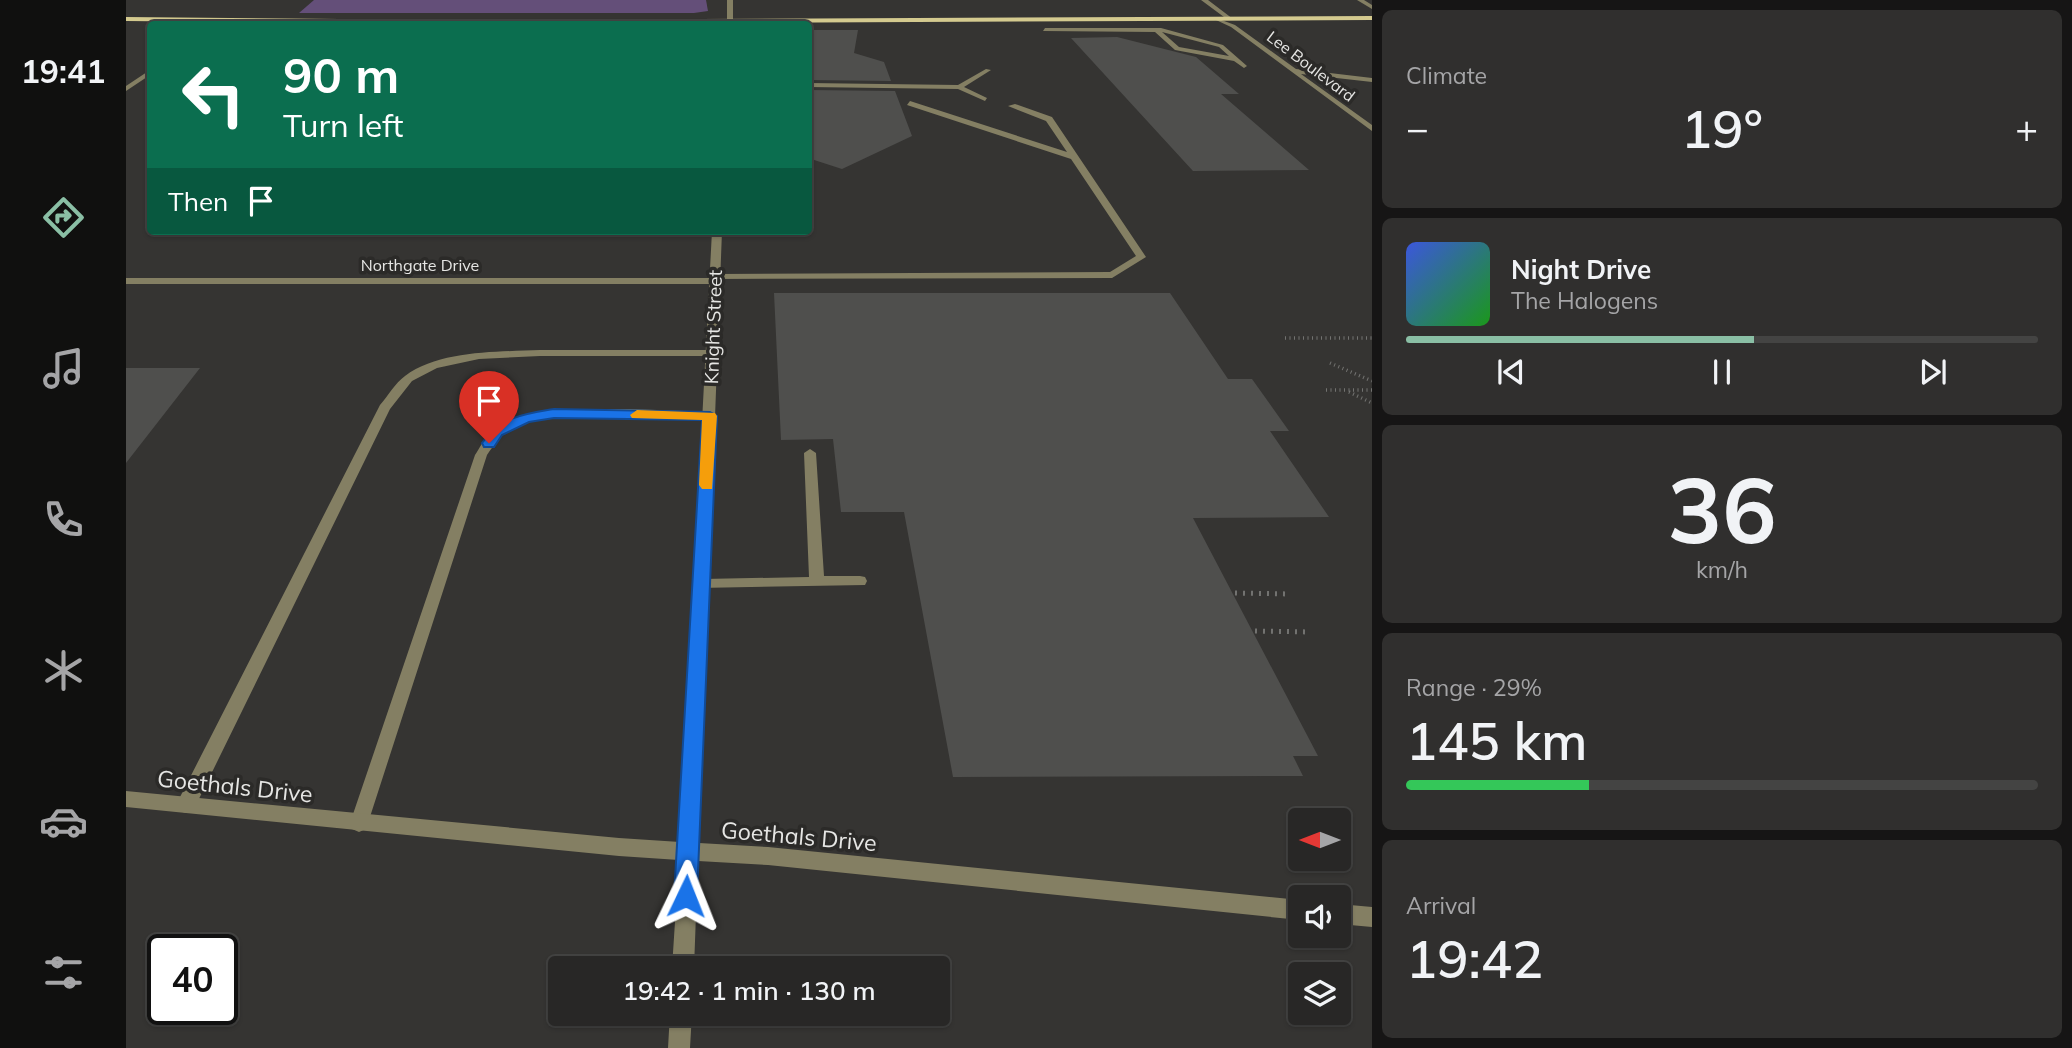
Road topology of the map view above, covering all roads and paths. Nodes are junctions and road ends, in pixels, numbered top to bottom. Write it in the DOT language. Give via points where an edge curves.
graph roads {
  1 [pos="730,0"];
  2 [pos="1360,0"];
  3 [pos="1202,3"];
  4 [pos="1372,7"];
  5 [pos="126,19"];
  6 [pos="231,19"];
  7 [pos="1218,19"];
  8 [pos="1372,19"];
  9 [pos="228,21"];
  10 [pos="474,21"];
  11 [pos="546,21"];
  12 [pos="654,21"];
  13 [pos="730,21"];
  14 [pos="812,21"];
  15 [pos="1232,23"];
  16 [pos="1045,30"];
  17 [pos="1156,30"];
  18 [pos="1169,32"];
  19 [pos="1183,36"];
  20 [pos="1201,41"];
  21 [pos="1190,51"];
  22 [pos="1204,54"];
  23 [pos="1219,57"];
  24 [pos="1237,60"];
  25 [pos="1244,66"];
  26 [pos="988,70"];
  27 [pos="1295,71"];
  28 [pos="147,74"];
  29 [pos="1372,80"];
  30 [pos="812,85"];
  31 [pos="856,85"];
  32 [pos="959,87"];
  33 [pos="126,89"];
  34 [pos="886,95"];
  35 [pos="985,99"];
  36 [pos="910,103"];
  37 [pos="1012,106"];
  38 [pos="1372,129"];
  39 [pos="1074,157"];
  40 [pos="717,235"];
  41 [pos="715,279"];
  42 [pos="126,281"];
  43 [pos="1285,338"];
  44 [pos="1372,338"];
  45 [pos="712,353"];
  46 [pos="1330,363"];
  47 [pos="1372,381"];
  48 [pos="1326,390"];
  49 [pos="1345,390"];
  50 [pos="1372,390"];
  51 [pos="1372,403"];
  52 [pos="710,416"];
  53 [pos="810,453"];
  54 [pos="860,581"];
  55 [pos="817,582"];
  56 [pos="703,584"];
  57 [pos="1235,593"];
  58 [pos="1290,594"];
  59 [pos="1255,632"];
  60 [pos="1311,632"];
  61 [pos="126,799"];
  62 [pos="186,805"];
  63 [pos="359,823"];
  64 [pos="688,853"];
  65 [pos="1288,909"];
  66 [pos="1351,915"];
  67 [pos="1372,917"];
  68 [pos="684,956"];
  69 [pos="680,1026"];
  70 [pos="679,1048"];
  1 -- 13 [label="street"];
  2 -- 4 [label="street"];
  3 -- 7 [label="street, Lee Boulevard"];
  3 -- 15 [label="street, Lee Boulevard"];
  5 -- 6 [label="main road"];
  6 -- 9 [label="street"];
  6 -- 10 [label="main road"];
  7 -- 14 [label="main road"];
  7 -- 15 [label="main road"];
  8 -- 15 [label="main road"];
  11 -- 12 [label="main road"];
  15 -- 27 [label="street, Lee Boulevard"];
  16 -- 17 [label="street"];
  17 -- 18 [label="street"];
  17 -- 21 [label="street" via="1177,49"];
  18 -- 19 [label="street"];
  18 -- 21 [label="street"];
  19 -- 20 [label="street"];
  19 -- 22 [label="street"];
  20 -- 23 [label="street"];
  20 -- 24 [label="street" via="1221,46"];
  21 -- 22 [label="street"];
  22 -- 23 [label="street"];
  23 -- 24 [label="street"];
  24 -- 25 [label="street"];
  26 -- 32 [label="street"];
  27 -- 29 [label="street"];
  27 -- 38 [label="street, Lee Boulevard"];
  28 -- 33 [label="street"];
  30 -- 31 [label="street"];
  31 -- 32 [label="street"];
  31 -- 34 [label="street"];
  32 -- 35 [label="street"];
  36 -- 39 [label="street"];
  37 -- 39 [label="street" via="1049,120"];
  39 -- 41 [label="street, Northgate Drive" via="1141,257 1112,275"];
  40 -- 41 [label="street, Knight Street"];
  41 -- 42 [label="street, Northgate Drive"];
  41 -- 45 [label="street, Knight Street"];
  43 -- 44 [label="path"];
  45 -- 52 [label="street, Knight Street"];
  45 -- 62 [label="street" via="479,356 433,365 408,379 384,408"];
  46 -- 47 [label="path"];
  48 -- 49 [label="path"];
  49 -- 50 [label="path"];
  49 -- 51 [label="path"];
  52 -- 56 [label="street, Knight Street"];
  52 -- 63 [label="street" via="554,413 525,418 497,432 481,455 468,490"];
  53 -- 55 [label="street"];
  54 -- 55 [label="street"];
  55 -- 56 [label="street"];
  56 -- 64 [label="street, Knight Street"];
  57 -- 58 [label="path"];
  59 -- 60 [label="path"];
  61 -- 62 [label="street, Goethals Drive"];
  62 -- 63 [label="street, Goethals Drive"];
  63 -- 64 [label="street, Goethals Drive"];
  64 -- 65 [label="street, Goethals Drive" via="768,856"];
  64 -- 68 [label="street, Knight Street"];
  66 -- 67 [label="street"];
  69 -- 70 [label="street"];
}
